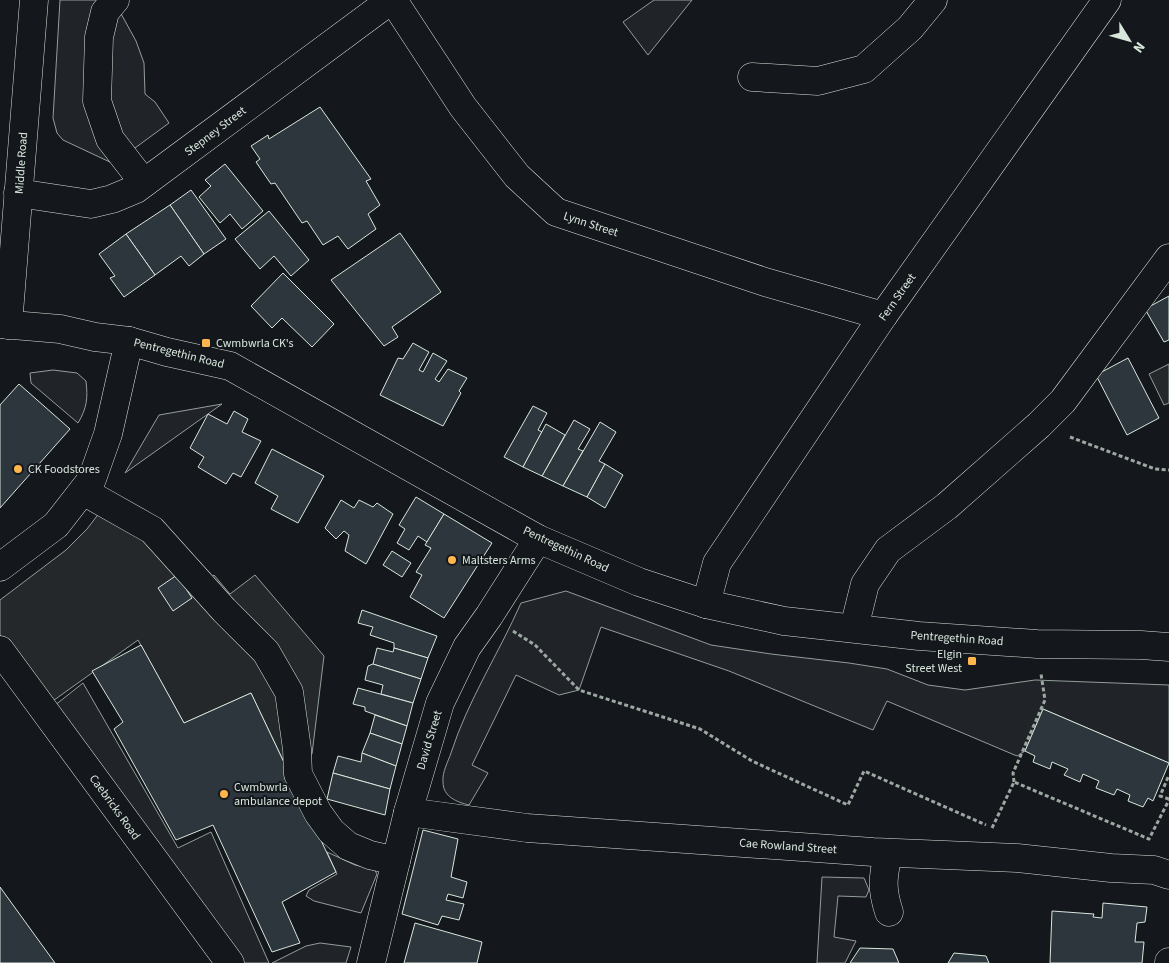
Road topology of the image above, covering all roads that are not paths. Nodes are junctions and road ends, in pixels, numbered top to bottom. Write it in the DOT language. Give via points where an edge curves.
graph roads {
  1 [pos="34,0"];
  2 [pos="115,0"];
  3 [pos="392,0"];
  4 [pos="933,0"];
  5 [pos="1107,0"];
  6 [pos="752,77"];
  7 [pos="144,183"];
  8 [pos="18,193"];
  9 [pos="1169,258"];
  10 [pos="883,316"];
  11 [pos="4,324"];
  12 [pos="129,341"];
  13 [pos="83,491"];
  14 [pos="538,538"];
  15 [pos="0,567"];
  16 [pos="706,604"];
  17 [pos="854,628"];
  18 [pos="1169,647"];
  19 [pos="0,650"];
  20 [pos="408,812"];
  21 [pos="888,852"];
  22 [pos="396,861"];
  23 [pos="1169,875"];
  24 [pos="889,912"];
  25 [pos="230,963"];
  26 [pos="371,963"];
  1 -- 8 [label="street, Middle Road"];
  2 -- 7 [label="street" via="105,12 99,36 97,101 110,139"];
  3 -- 7 [label="street, Stepney Street"];
  3 -- 10 [label="street, Lynn Street" via="463,107 517,176 556,212 765,282"];
  4 -- 6 [label="street" via="910,28 864,69 818,81"];
  5 -- 10 [label="street, Fern Street"];
  7 -- 8 [label="street, Stepney Street" via="112,199 91,204"];
  8 -- 11 [label="street, Middle Road"];
  9 -- 17 [label="street" via="1062,401 1039,425 947,506 888,550 865,584"];
  10 -- 16 [label="street, Fern Street" via="717,563"];
  11 -- 12 [label="street, Pentregethin Road" via="60,329"];
  12 -- 13 [label="street" via="108,434 92,479"];
  12 -- 14 [label="street, Pentregethin Road" via="230,366"];
  13 -- 15 [label="street" via="56,526"];
  13 -- 22 [label="street" via="152,530 266,652 289,692 298,774 318,813 348,846"];
  14 -- 16 [label="street, Pentregethin Road" via="639,582"];
  14 -- 20 [label="street, David Street" via="467,647 440,703"];
  16 -- 17 [label="street, Pentregethin Road" via="784,621"];
  17 -- 18 [label="street, Pentregethin Road" via="1037,644"];
  19 -- 25 [label="street, Caebricks Road"];
  20 -- 21 [label="street, Cae Rowland Street" via="527,828"];
  20 -- 22 [label="street, David Street"];
  21 -- 23 [label="street, Cae Rowland Street" via="1017,858 1154,870"];
  21 -- 24 [label="street" via="882,880"];
  22 -- 26 [label="street, David Street"];
}
